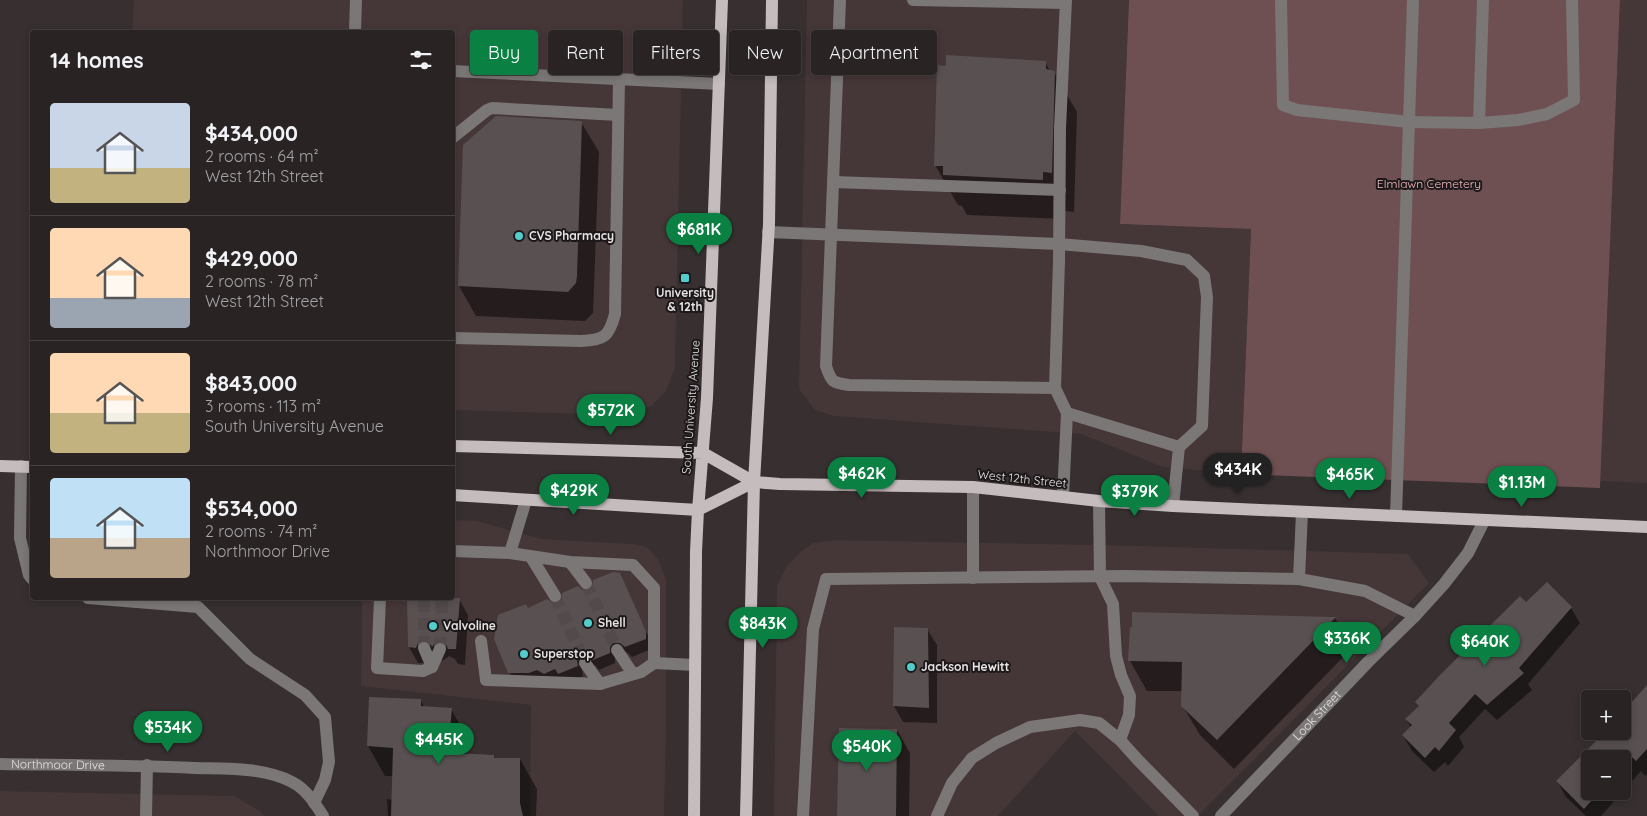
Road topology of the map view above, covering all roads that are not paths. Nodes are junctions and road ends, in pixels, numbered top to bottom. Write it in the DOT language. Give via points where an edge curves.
graph roads {
  1 [pos="356,0"];
  2 [pos="722,0"];
  3 [pos="772,0"];
  4 [pos="840,0"];
  5 [pos="913,0"];
  6 [pos="1281,0"];
  7 [pos="1412,0"];
  8 [pos="1483,0"];
  9 [pos="1572,0"];
  10 [pos="1066,2"];
  11 [pos="355,30"];
  12 [pos="455,71"];
  13 [pos="619,79"];
  14 [pos="719,84"];
  15 [pos="618,115"];
  16 [pos="1409,122"];
  17 [pos="1479,123"];
  18 [pos="455,136"];
  19 [pos="834,182"];
  20 [pos="1060,190"];
  21 [pos="768,232"];
  22 [pos="832,234"];
  23 [pos="1060,244"];
  24 [pos="455,338"];
  25 [pos="1055,388"];
  26 [pos="1066,413"];
  27 [pos="455,446"];
  28 [pos="1179,446"];
  29 [pos="703,453"];
  30 [pos="0,466"];
  31 [pos="27,467"];
  32 [pos="754,482"];
  33 [pos="973,488"];
  34 [pos="455,495"];
  35 [pos="1063,496"];
  36 [pos="526,500"];
  37 [pos="1099,501"];
  38 [pos="1172,506"];
  39 [pos="698,510"];
  40 [pos="1302,512"];
  41 [pos="1396,516"];
  42 [pos="1484,521"];
  43 [pos="1647,527"];
  44 [pos="455,551"];
  45 [pos="510,553"];
  46 [pos="531,557"];
  47 [pos="570,562"];
  48 [pos="30,576"];
  49 [pos="1100,577"];
  50 [pos="973,578"];
  51 [pos="1299,579"];
  52 [pos="586,583"];
  53 [pos="555,596"];
  54 [pos="112,600"];
  55 [pos="380,600"];
  56 [pos="1415,616"];
  57 [pos="481,641"];
  58 [pos="424,648"];
  59 [pos="440,649"];
  60 [pos="617,650"];
  61 [pos="585,663"];
  62 [pos="654,663"];
  63 [pos="695,665"];
  64 [pos="432,667"];
  65 [pos="633,674"];
  66 [pos="600,684"];
  67 [pos="1120,740"];
  68 [pos="0,764"];
  69 [pos="147,765"];
  70 [pos="314,803"];
  71 [pos="146,814"];
  72 [pos="323,816"];
  73 [pos="694,816"];
  74 [pos="746,816"];
  75 [pos="803,816"];
  76 [pos="937,816"];
  77 [pos="1193,816"];
  78 [pos="1222,816"];
  1 -- 11 [label="street"];
  2 -- 14 [label="main road, South University Avenue"];
  3 -- 21 [label="main road"];
  4 -- 19 [label="street"];
  5 -- 10 [label="street"];
  6 -- 16 [label="street" via="1283,105 1297,110"];
  7 -- 16 [label="street"];
  8 -- 17 [label="street"];
  9 -- 17 [label="street" via="1574,100 1547,114"];
  10 -- 20 [label="street"];
  12 -- 13 [label="street"];
  13 -- 14 [label="street"];
  13 -- 15 [label="street"];
  14 -- 29 [label="main road, South University Avenue"];
  15 -- 18 [label="street" via="492,108"];
  15 -- 24 [label="street" via="615,314 611,329 599,340 582,341"];
  16 -- 17 [label="street"];
  16 -- 41 [label="street"];
  19 -- 20 [label="street"];
  19 -- 22 [label="street"];
  20 -- 23 [label="street"];
  21 -- 22 [label="street"];
  21 -- 32 [label="main road"];
  22 -- 23 [label="street"];
  22 -- 25 [label="street" via="826,366 830,378 836,383"];
  23 -- 25 [label="street"];
  23 -- 28 [label="street" via="1141,251 1188,260 1204,276 1207,298 1202,426"];
  25 -- 26 [label="street"];
  26 -- 28 [label="street"];
  26 -- 35 [label="street"];
  27 -- 29 [label="main road, West 12th Street"];
  28 -- 38 [label="street"];
  29 -- 32 [label="main road, West 12th Street"];
  29 -- 39 [label="main road, South University Avenue"];
  30 -- 31 [label="main road"];
  31 -- 48 [label="street" via="20,538"];
  32 -- 33 [label="main road, West 12th Street"];
  32 -- 39 [label="main road"];
  32 -- 74 [label="main road"];
  33 -- 35 [label="main road, West 12th Street"];
  33 -- 50 [label="street"];
  34 -- 36 [label="main road"];
  35 -- 37 [label="main road, West 12th Street"];
  36 -- 39 [label="main road"];
  36 -- 45 [label="street"];
  37 -- 38 [label="main road, West 12th Street"];
  37 -- 49 [label="street"];
  38 -- 40 [label="main road, West 12th Street"];
  39 -- 63 [label="main road, South University Avenue"];
  40 -- 41 [label="main road, West 12th Street"];
  40 -- 51 [label="street"];
  41 -- 42 [label="main road, West 12th Street"];
  42 -- 43 [label="main road, West 12th Street"];
  42 -- 56 [label="street, Look Street" via="1468,552"];
  44 -- 45 [label="street"];
  45 -- 46 [label="street"];
  46 -- 47 [label="street"];
  46 -- 53 [label="street"];
  47 -- 52 [label="street"];
  47 -- 62 [label="street" via="633,566 654,588"];
  49 -- 50 [label="street"];
  49 -- 51 [label="street"];
  49 -- 67 [label="street" via="1113,604 1116,656 1130,696 1129,714"];
  50 -- 75 [label="street" via="826,579 813,629"];
  51 -- 56 [label="street" via="1365,591"];
  54 -- 70 [label="street" via="198,607 250,659 305,695 325,717 329,746 325,780"];
  55 -- 64 [label="street" via="377,668 423,672"];
  56 -- 78 [label="street, Look Street" via="1368,661"];
  57 -- 66 [label="street" via="486,680"];
  58 -- 64 [label="street"];
  59 -- 64 [label="street"];
  60 -- 65 [label="street"];
  61 -- 66 [label="street"];
  62 -- 63 [label="street"];
  62 -- 65 [label="street"];
  63 -- 73 [label="main road, South University Avenue"];
  65 -- 66 [label="street"];
  67 -- 76 [label="street" via="1099,723 1080,720 1030,727 972,758 952,783"];
  67 -- 77 [label="street"];
  68 -- 69 [label="street, Northmoor Drive"];
  69 -- 70 [label="street, Northmoor Drive" via="254,770 293,783"];
  69 -- 71 [label="street"];
  70 -- 72 [label="street, Northmoor Drive"];
}
